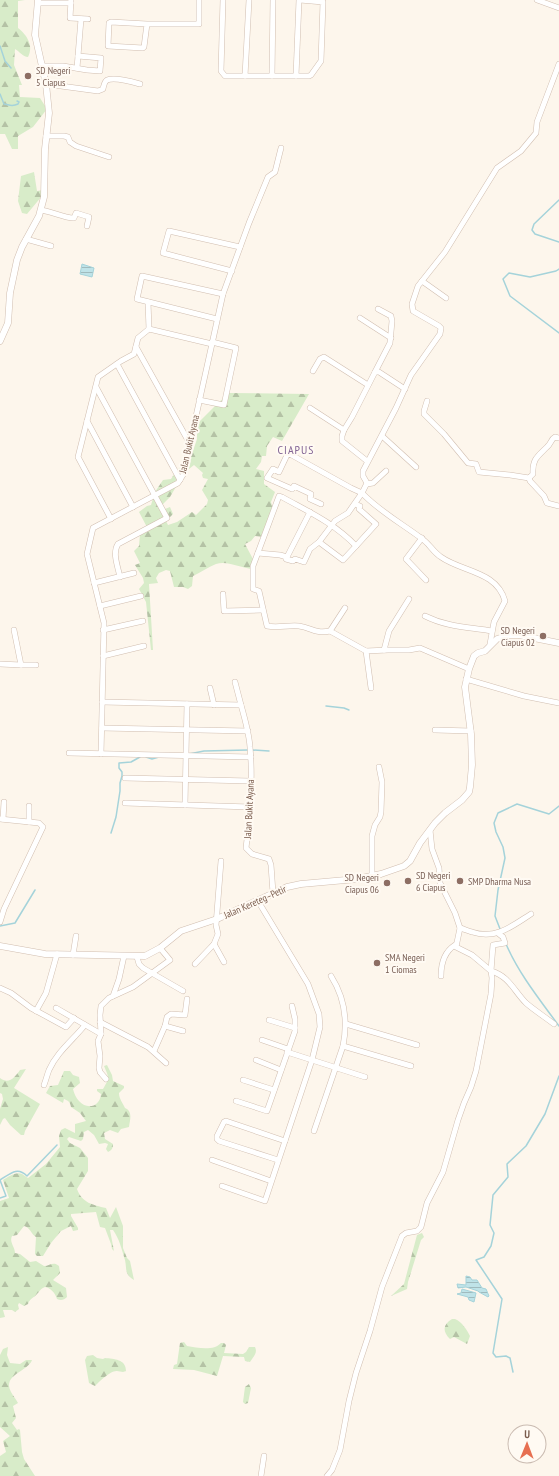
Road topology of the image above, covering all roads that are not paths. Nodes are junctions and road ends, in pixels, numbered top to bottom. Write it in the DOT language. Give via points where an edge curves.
graph roads {
  1 [pos="199,0"];
  2 [pos="223,0"];
  3 [pos="249,0"];
  4 [pos="273,0"];
  5 [pos="300,0"];
  6 [pos="537,0"];
  7 [pos="38,1"];
  8 [pos="71,2"];
  9 [pos="559,8"];
  10 [pos="81,19"];
  11 [pos="88,19"];
  12 [pos="147,24"];
  13 [pos="78,56"];
  14 [pos="559,64"];
  15 [pos="42,66"];
  16 [pos="77,68"];
  17 [pos="246,76"];
  18 [pos="272,76"];
  19 [pos="296,76"];
  20 [pos="46,84"];
  21 [pos="140,84"];
  22 [pos="46,136"];
  23 [pos="281,148"];
  24 [pos="109,157"];
  25 [pos="42,210"];
  26 [pos="87,226"];
  27 [pos="26,239"];
  28 [pos="51,246"];
  29 [pos="240,247"];
  30 [pos="232,270"];
  31 [pos="422,281"];
  32 [pos="223,294"];
  33 [pos="446,298"];
  34 [pos="148,302"];
  35 [pos="378,309"];
  36 [pos="360,318"];
  37 [pos="217,319"];
  38 [pos="149,329"];
  39 [pos="391,338"];
  40 [pos="0,341"];
  41 [pos="212,343"];
  42 [pos="136,347"];
  43 [pos="117,364"];
  44 [pos="313,371"];
  45 [pos="375,372"];
  46 [pos="368,385"];
  47 [pos="96,387"];
  48 [pos="405,389"];
  49 [pos="199,400"];
  50 [pos="427,400"];
  51 [pos="310,408"];
  52 [pos="87,421"];
  53 [pos="344,430"];
  54 [pos="382,436"];
  55 [pos="559,438"];
  56 [pos="190,444"];
  57 [pos="367,461"];
  58 [pos="416,467"];
  59 [pos="386,471"];
  60 [pos="529,478"];
  61 [pos="180,480"];
  62 [pos="367,484"];
  63 [pos="362,493"];
  64 [pos="155,495"];
  65 [pos="321,504"];
  66 [pos="355,504"];
  67 [pos="559,506"];
  68 [pos="133,507"];
  69 [pos="310,512"];
  70 [pos="111,519"];
  71 [pos="332,525"];
  72 [pos="422,538"];
  73 [pos="319,542"];
  74 [pos="356,546"];
  75 [pos="258,553"];
  76 [pos="287,557"];
  77 [pos="134,573"];
  78 [pos="120,577"];
  79 [pos="426,580"];
  80 [pos="94,583"];
  81 [pos="223,594"];
  82 [pos="140,596"];
  83 [pos="409,598"];
  84 [pos="100,606"];
  85 [pos="345,608"];
  86 [pos="263,610"];
  87 [pos="425,616"];
  88 [pos="143,621"];
  89 [pos="14,630"];
  90 [pos="103,630"];
  91 [pos="330,631"];
  92 [pos="492,631"];
  93 [pos="559,643"];
  94 [pos="490,644"];
  95 [pos="144,646"];
  96 [pos="384,650"];
  97 [pos="366,652"];
  98 [pos="103,656"];
  99 [pos="0,664"];
  100 [pos="21,665"];
  101 [pos="36,665"];
  102 [pos="469,669"];
  103 [pos="466,679"];
  104 [pos="235,682"];
  105 [pos="210,688"];
  106 [pos="371,688"];
  107 [pos="102,702"];
  108 [pos="559,702"];
  109 [pos="187,704"];
  110 [pos="214,705"];
  111 [pos="241,705"];
  112 [pos="102,728"];
  113 [pos="186,729"];
  114 [pos="248,730"];
  115 [pos="435,730"];
  116 [pos="471,731"];
  117 [pos="69,753"];
  118 [pos="101,754"];
  119 [pos="186,755"];
  120 [pos="251,757"];
  121 [pos="379,767"];
  122 [pos="125,778"];
  123 [pos="185,780"];
  124 [pos="250,782"];
  125 [pos="4,802"];
  126 [pos="125,803"];
  127 [pos="29,806"];
  128 [pos="185,806"];
  129 [pos="250,806"];
  130 [pos="1,819"];
  131 [pos="29,822"];
  132 [pos="430,830"];
  133 [pos="221,861"];
  134 [pos="372,876"];
  135 [pos="273,893"];
  136 [pos="258,901"];
  137 [pos="531,914"];
  138 [pos="217,919"];
  139 [pos="0,922"];
  140 [pos="460,928"];
  141 [pos="499,934"];
  142 [pos="76,936"];
  143 [pos="214,944"];
  144 [pos="455,945"];
  145 [pos="0,946"];
  146 [pos="160,948"];
  147 [pos="57,954"];
  148 [pos="74,955"];
  149 [pos="124,956"];
  150 [pos="138,957"];
  151 [pos="224,962"];
  152 [pos="195,964"];
  153 [pos="491,971"];
  154 [pos="152,974"];
  155 [pos="331,976"];
  156 [pos="440,976"];
  157 [pos="0,988"];
  158 [pos="183,991"];
  159 [pos="113,996"];
  160 [pos="187,999"];
  161 [pos="292,1006"];
  162 [pos="56,1008"];
  163 [pos="36,1010"];
  164 [pos="74,1018"];
  165 [pos="269,1020"];
  166 [pos="100,1022"];
  167 [pos="346,1024"];
  168 [pos="554,1024"];
  169 [pos="85,1025"];
  170 [pos="165,1026"];
  171 [pos="295,1028"];
  172 [pos="182,1031"];
  173 [pos="101,1034"];
  174 [pos="262,1040"];
  175 [pos="417,1045"];
  176 [pos="343,1046"];
  177 [pos="288,1050"];
  178 [pos="154,1051"];
  179 [pos="256,1060"];
  180 [pos="312,1060"];
  181 [pos="166,1063"];
  182 [pos="411,1066"];
  183 [pos="336,1067"];
  184 [pos="281,1070"];
  185 [pos="365,1077"];
  186 [pos="106,1079"];
  187 [pos="243,1080"];
  188 [pos="44,1085"];
  189 [pos="274,1090"];
  190 [pos="236,1101"];
  191 [pos="314,1131"];
  192 [pos="285,1140"];
  193 [pos="212,1160"];
  194 [pos="278,1160"];
  195 [pos="271,1181"];
  196 [pos="222,1186"];
  197 [pos="264,1456"];
  198 [pos="261,1476"];
  199 [pos="327,1476"];
  1 -- 12 [label="street" via="199,24"];
  2 -- 17 [label="street" via="221,71 225,76"];
  3 -- 17 [label="street"];
  4 -- 18 [label="street"];
  5 -- 19 [label="street"];
  5 -- 19 [label="street" via="323,2 321,61 311,75"];
  6 -- 9 [label="street"];
  7 -- 8 [label="street"];
  7 -- 15 [label="street" via="35,35"];
  8 -- 10 [label="street" via="70,18"];
  10 -- 11 [label="street"];
  10 -- 13 [label="street"];
  12 -- 12 [label="street" via="143,48 108,46 110,22"];
  13 -- 16 [label="street"];
  13 -- 16 [label="street" via="100,58 100,70"];
  14 -- 31 [label="street" via="537,122 536,133 521,151 497,168 446,252"];
  15 -- 16 [label="street"];
  15 -- 20 [label="street"];
  17 -- 18 [label="street"];
  18 -- 19 [label="street"];
  20 -- 21 [label="street" via="98,91 108,80"];
  20 -- 22 [label="street" via="49,113"];
  22 -- 24 [label="street" via="68,137 76,146"];
  22 -- 25 [label="street"];
  23 -- 29 [label="street, Jalan Bukit Ayana" via="275,172 268,177"];
  25 -- 26 [label="street" via="69,218 74,218 76,213 89,217"];
  25 -- 27 [label="street"];
  27 -- 28 [label="street"];
  27 -- 40 [label="street" via="20,252 10,293 8,323"];
  29 -- 30 [label="street, Jalan Bukit Ayana"];
  29 -- 30 [label="street" via="169,231 163,253"];
  30 -- 32 [label="street, Jalan Bukit Ayana"];
  31 -- 33 [label="street"];
  31 -- 48 [label="street" via="412,302 413,311 441,328 440,334 411,375"];
  32 -- 34 [label="street" via="142,276 137,299"];
  32 -- 37 [label="street, Jalan Bukit Ayana"];
  34 -- 37 [label="street"];
  34 -- 38 [label="street"];
  35 -- 39 [label="street" via="392,318"];
  36 -- 39 [label="street"];
  37 -- 41 [label="street, Jalan Bukit Ayana"];
  38 -- 41 [label="street"];
  38 -- 42 [label="street" via="138,338"];
  39 -- 45 [label="street"];
  41 -- 49 [label="street, Jalan Bukit Ayana"];
  41 -- 49 [label="street" via="236,348 224,405"];
  42 -- 43 [label="street" via="134,354"];
  42 -- 56 [label="street"];
  43 -- 47 [label="street" via="98,376"];
  43 -- 61 [label="street"];
  44 -- 46 [label="street" via="324,357"];
  45 -- 46 [label="street"];
  45 -- 48 [label="street"];
  46 -- 53 [label="street"];
  47 -- 52 [label="street"];
  47 -- 64 [label="street"];
  48 -- 54 [label="street"];
  49 -- 56 [label="street, Jalan Bukit Ayana"];
  50 -- 60 [label="street" via="424,414 468,463 476,464 478,472"];
  51 -- 53 [label="street"];
  52 -- 68 [label="street"];
  52 -- 70 [label="street" via="78,457"];
  53 -- 57 [label="street" via="342,441"];
  54 -- 57 [label="street"];
  54 -- 58 [label="street"];
  55 -- 60 [label="street" via="552,438 548,446 538,454 532,468 533,474"];
  56 -- 61 [label="street, Jalan Bukit Ayana"];
  57 -- 62 [label="street" via="363,474"];
  59 -- 62 [label="street" via="373,483"];
  60 -- 67 [label="street" via="547,502"];
  61 -- 64 [label="street, Jalan Bukit Ayana"];
  62 -- 63 [label="street"];
  63 -- 65 [label="street" via="288,454 279,472 273,469 267,478 292,489 294,486 305,490 311,494 310,499"];
  63 -- 66 [label="street"];
  63 -- 72 [label="street"];
  64 -- 68 [label="street, Jalan Bukit Ayana"];
  64 -- 78 [label="street" via="167,518 118,544 115,554"];
  66 -- 71 [label="street"];
  66 -- 74 [label="street" via="376,524"];
  68 -- 70 [label="street, Jalan Bukit Ayana"];
  69 -- 71 [label="street"];
  69 -- 75 [label="street" via="279,496"];
  69 -- 76 [label="street"];
  70 -- 80 [label="street, Jalan Bukit Ayana" via="94,528 87,554"];
  71 -- 73 [label="street"];
  71 -- 74 [label="street"];
  72 -- 79 [label="street" via="406,559"];
  72 -- 92 [label="street" via="444,559 485,576 494,584 505,601"];
  73 -- 74 [label="street" via="344,560"];
  73 -- 76 [label="street" via="309,550 304,562 286,559"];
  75 -- 76 [label="street"];
  75 -- 86 [label="street" via="253,566 253,589 259,591"];
  77 -- 78 [label="street"];
  78 -- 80 [label="street"];
  80 -- 84 [label="street, Jalan Bukit Ayana"];
  81 -- 86 [label="street" via="224,611"];
  82 -- 84 [label="street"];
  83 -- 96 [label="street" via="389,631"];
  84 -- 90 [label="street, Jalan Bukit Ayana"];
  85 -- 91 [label="street"];
  86 -- 91 [label="street" via="267,626 299,626 315,632"];
  87 -- 92 [label="street" via="453,626"];
  88 -- 90 [label="street"];
  89 -- 100 [label="street"];
  90 -- 98 [label="street, Jalan Bukit Ayana"];
  91 -- 97 [label="street"];
  92 -- 94 [label="street"];
  93 -- 94 [label="street, Jalan Kereteg–Petir" via="513,634 501,637"];
  94 -- 102 [label="street, Jalan Kereteg–Petir" via="485,651 475,654"];
  95 -- 98 [label="street"];
  96 -- 97 [label="street"];
  96 -- 102 [label="street" via="420,648"];
  97 -- 106 [label="street"];
  98 -- 107 [label="street, Jalan Bukit Ayana"];
  99 -- 100 [label="street"];
  100 -- 101 [label="street"];
  102 -- 103 [label="street, Jalan Kereteg–Petir"];
  103 -- 108 [label="street" via="524,696"];
  103 -- 116 [label="street, Jalan Kereteg–Petir" via="465,693"];
  104 -- 111 [label="street, Jalan Bukit Ayana"];
  105 -- 110 [label="street"];
  107 -- 109 [label="street"];
  107 -- 112 [label="street, Jalan Bukit Ayana"];
  109 -- 110 [label="street"];
  109 -- 113 [label="street"];
  110 -- 111 [label="street"];
  111 -- 114 [label="street, Jalan Bukit Ayana"];
  112 -- 113 [label="street"];
  112 -- 118 [label="street, Jalan Bukit Ayana"];
  113 -- 114 [label="street"];
  113 -- 119 [label="street"];
  114 -- 120 [label="street, Jalan Bukit Ayana"];
  115 -- 116 [label="street"];
  116 -- 132 [label="street, Jalan Kereteg–Petir" via="472,779 469,792"];
  117 -- 118 [label="street"];
  118 -- 119 [label="street"];
  119 -- 120 [label="street"];
  119 -- 123 [label="street"];
  120 -- 124 [label="street, Jalan Bukit Ayana"];
  121 -- 134 [label="street" via="382,782 381,812 372,836"];
  122 -- 123 [label="street"];
  123 -- 124 [label="street"];
  123 -- 128 [label="street"];
  124 -- 129 [label="street, Jalan Bukit Ayana"];
  125 -- 130 [label="street"];
  126 -- 128 [label="street"];
  127 -- 131 [label="street"];
  128 -- 129 [label="street"];
  129 -- 135 [label="street, Jalan Bukit Ayana" via="246,848 252,854 269,859 272,865"];
  130 -- 131 [label="street"];
  131 -- 139 [label="street" via="41,824 42,829"];
  132 -- 134 [label="street, Jalan Kereteg–Petir" via="407,864"];
  132 -- 140 [label="street" via="440,883 456,913"];
  133 -- 138 [label="street"];
  134 -- 135 [label="street, Jalan Kereteg–Petir" via="294,885"];
  135 -- 136 [label="street, Jalan Kereteg–Petir"];
  136 -- 138 [label="street, Jalan Kereteg–Petir"];
  136 -- 180 [label="street" via="308,984 316,1003 320,1028"];
  137 -- 141 [label="street"];
  138 -- 143 [label="street" via="218,934"];
  138 -- 146 [label="street, Jalan Kereteg–Petir" via="181,931"];
  140 -- 141 [label="street" via="472,933"];
  140 -- 144 [label="street"];
  141 -- 153 [label="street" via="505,943 493,945"];
  142 -- 148 [label="street"];
  143 -- 151 [label="street"];
  143 -- 152 [label="street"];
  144 -- 153 [label="street"];
  144 -- 156 [label="street" via="442,962"];
  145 -- 147 [label="street, Jalan Kereteg–Petir"];
  146 -- 150 [label="street, Jalan Kereteg–Petir" via="146,956"];
  146 -- 154 [label="street" via="170,960"];
  147 -- 148 [label="street, Jalan Kereteg–Petir"];
  147 -- 163 [label="street" via="46,993"];
  148 -- 149 [label="street, Jalan Kereteg–Petir"];
  149 -- 150 [label="street, Jalan Kereteg–Petir"];
  149 -- 159 [label="street"];
  150 -- 154 [label="street" via="140,966"];
  153 -- 168 [label="street" via="506,978 525,1001"];
  153 -- 199 [label="street" via="491,994 473,1083 464,1102 443,1172 427,1203 421,1227 402,1236 382,1287 355,1378 340,1450"];
  154 -- 158 [label="street"];
  154 -- 159 [label="street"];
  155 -- 167 [label="street" via="342,999"];
  157 -- 163 [label="street"];
  159 -- 166 [label="street" via="101,1006"];
  160 -- 170 [label="street" via="184,1015 168,1015"];
  161 -- 171 [label="street"];
  162 -- 164 [label="street"];
  163 -- 164 [label="street" via="66,1027"];
  164 -- 169 [label="street"];
  165 -- 171 [label="street"];
  166 -- 173 [label="street"];
  166 -- 178 [label="street"];
  167 -- 175 [label="street"];
  167 -- 176 [label="street"];
  169 -- 173 [label="street"];
  169 -- 188 [label="street" via="66,1045 49,1070"];
  170 -- 172 [label="street"];
  170 -- 178 [label="street"];
  171 -- 177 [label="street"];
  173 -- 186 [label="street" via="98,1041 98,1068"];
  174 -- 177 [label="street"];
  176 -- 182 [label="street"];
  176 -- 183 [label="street"];
  177 -- 180 [label="street"];
  177 -- 184 [label="street"];
  178 -- 181 [label="street"];
  179 -- 184 [label="street"];
  180 -- 183 [label="street"];
  180 -- 192 [label="street"];
  183 -- 185 [label="street"];
  183 -- 191 [label="street"];
  184 -- 189 [label="street"];
  187 -- 189 [label="street"];
  189 -- 190 [label="street" via="267,1111"];
  192 -- 194 [label="street"];
  192 -- 194 [label="street" via="226,1121 217,1136 219,1140"];
  193 -- 195 [label="street"];
  194 -- 195 [label="street"];
  195 -- 196 [label="street" via="265,1201"];
  197 -- 198 [label="street"];
}
